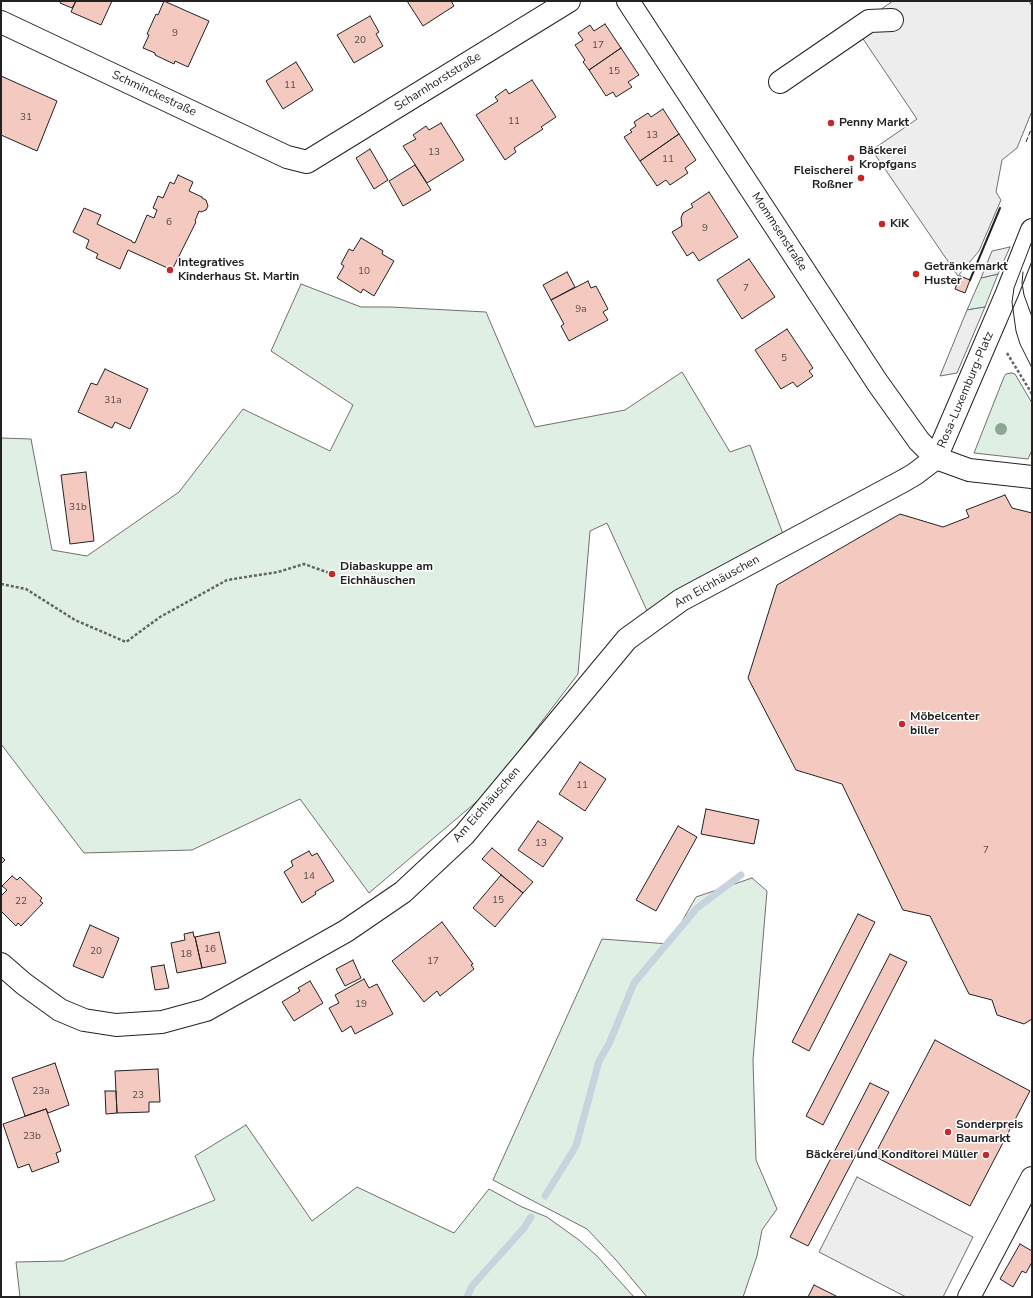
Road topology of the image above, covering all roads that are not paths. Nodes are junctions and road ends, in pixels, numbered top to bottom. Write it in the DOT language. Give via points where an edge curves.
graph roads {
  1 [pos="569,1"];
  2 [pos="628,1"];
  3 [pos="892,20"];
  4 [pos="1,22"];
  5 [pos="780,82"];
  6 [pos="307,162"];
  7 [pos="1032,230"];
  8 [pos="936,458"];
  9 [pos="1032,477"];
  10 [pos="1,964"];
  11 [pos="1032,1178"];
  12 [pos="969,1297"];
  1 -- 6 [label="street, Scharnhorststraße"];
  2 -- 8 [label="street, Mommsenstraße" via="877,382 919,441"];
  3 -- 5 [label="street" via="869,21"];
  4 -- 6 [label="street, Schminckestraße" via="288,157"];
  7 -- 8 [label="street, Rosa-Luxemburg-Platz"];
  8 -- 9 [label="street, Rosa-Luxemburg-Platz" via="968,470"];
  8 -- 10 [label="street, Am Eichhäuschen" via="915,474 680,600 627,639 464,835 403,892 346,931 206,1010 162,1022 116,1025 84,1020 60,1010"];
  11 -- 12 [label="street"];
}
